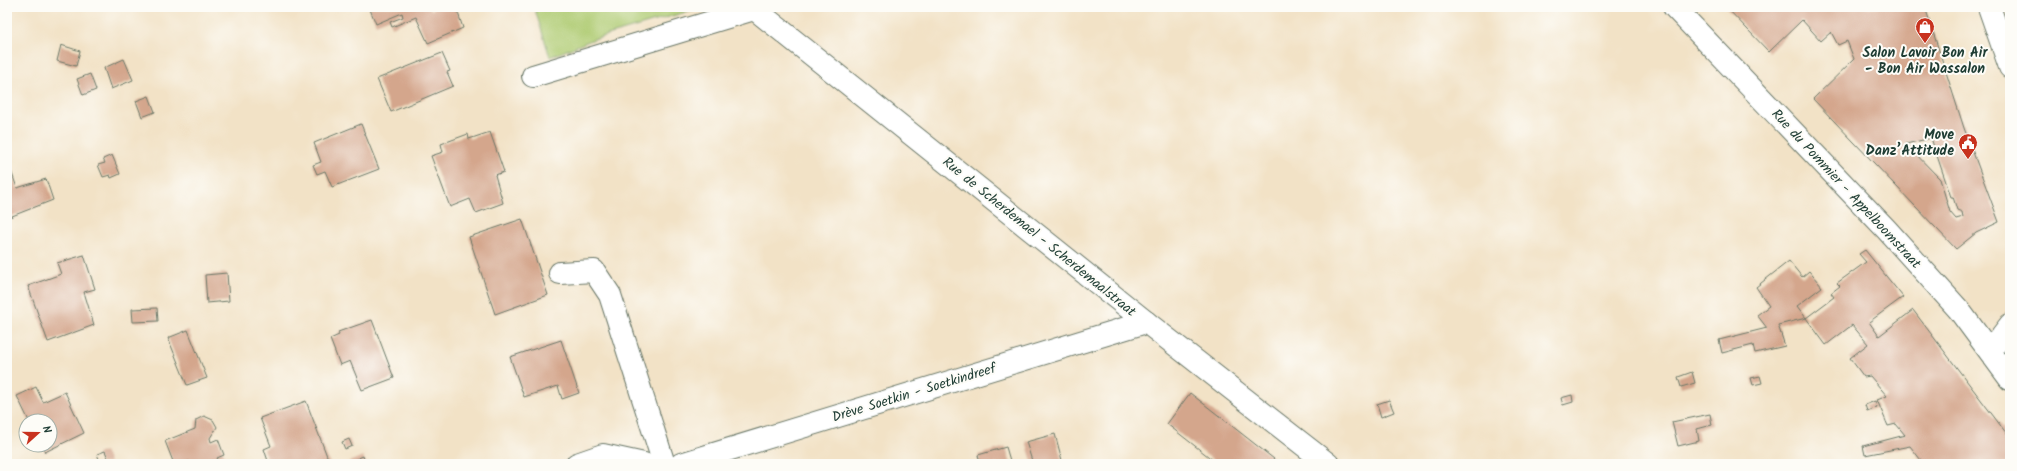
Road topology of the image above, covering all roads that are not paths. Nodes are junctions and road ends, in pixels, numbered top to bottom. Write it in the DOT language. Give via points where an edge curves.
graph roads {
  1 [pos="1674,7"];
  2 [pos="1989,7"];
  3 [pos="753,8"];
  4 [pos="2010,67"];
  5 [pos="533,76"];
  6 [pos="560,273"];
  7 [pos="1146,322"];
  8 [pos="2010,325"];
  9 [pos="1990,351"];
  10 [pos="2010,379"];
  11 [pos="577,464"];
  12 [pos="644,464"];
  13 [pos="664,464"];
  14 [pos="681,464"];
  15 [pos="1328,464"];
  1 -- 9 [label="street, Rue du Pommier - Appelboomstraat" via="1887,230 1959,310"];
  2 -- 4 [label="street"];
  3 -- 5 [label="street"];
  3 -- 7 [label="street, Rue de Scherdemael - Scherdemaalstraat"];
  6 -- 13 [label="street" via="594,271 610,295"];
  7 -- 14 [label="street, Drève Soetkin - Soetkindreef"];
  7 -- 15 [label="street, Rue de Scherdemael - Scherdemaalstraat"];
  8 -- 9 [label="street"];
  9 -- 10 [label="street, Rue du Pommier - Appelboomstraat"];
  11 -- 12 [label="street" via="603,455"];
}
